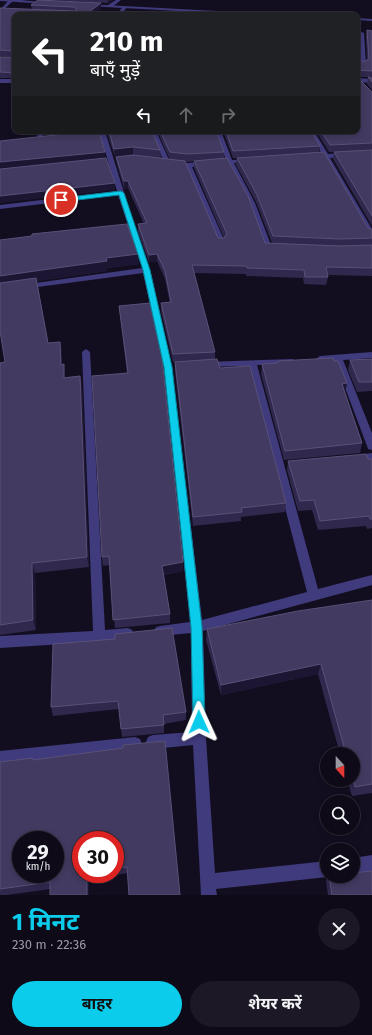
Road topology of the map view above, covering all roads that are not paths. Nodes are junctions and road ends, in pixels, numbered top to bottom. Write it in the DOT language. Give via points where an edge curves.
graph roads {
  1 [pos="0,0"];
  2 [pos="119,0"];
  3 [pos="11,1"];
  4 [pos="57,3"];
  5 [pos="80,4"];
  6 [pos="110,6"];
  7 [pos="125,7"];
  8 [pos="0,11"];
  9 [pos="9,11"];
  10 [pos="121,12"];
  11 [pos="220,12"];
  12 [pos="360,19"];
  13 [pos="372,20"];
  14 [pos="362,33"];
  15 [pos="362,65"];
  16 [pos="360,80"];
  17 [pos="0,81"];
  18 [pos="12,81"];
  19 [pos="372,81"];
  20 [pos="360,82"];
  21 [pos="363,85"];
  22 [pos="39,134"];
  23 [pos="100,134"];
  24 [pos="154,134"];
  25 [pos="219,134"];
  26 [pos="313,134"];
  27 [pos="48,138"];
  28 [pos="372,153"];
  29 [pos="326,156"];
  30 [pos="304,157"];
  31 [pos="260,160"];
  32 [pos="230,162"];
  33 [pos="188,164"];
  34 [pos="121,193"];
  35 [pos="0,207"];
  36 [pos="372,235"];
  37 [pos="221,242"];
  38 [pos="286,248"];
  39 [pos="146,270"];
  40 [pos="0,290"];
  41 [pos="86,352"];
  42 [pos="372,355"];
  43 [pos="338,358"];
  44 [pos="252,363"];
  45 [pos="198,366"];
  46 [pos="372,446"];
  47 [pos="372,457"];
  48 [pos="348,459"];
  49 [pos="372,580"];
  50 [pos="314,596"];
  51 [pos="197,627"];
  52 [pos="152,632"];
  53 [pos="137,633"];
  54 [pos="99,637"];
  55 [pos="0,642"];
  56 [pos="199,738"];
  57 [pos="0,758"];
  58 [pos="372,863"];
  59 [pos="360,865"];
  60 [pos="320,869"];
  61 [pos="208,889"];
  1 -- 3 [label="street"];
  2 -- 6 [label="street"];
  3 -- 4 [label="street"];
  3 -- 8 [label="street"];
  5 -- 6 [label="street"];
  6 -- 7 [label="street"];
  7 -- 10 [label="street"];
  7 -- 11 [label="street"];
  8 -- 9 [label="street"];
  12 -- 13 [label="street"];
  14 -- 15 [label="street"];
  16 -- 19 [label="street"];
  17 -- 18 [label="street"];
  20 -- 21 [label="street"];
  22 -- 27 [label="street" via="37,140"];
  23 -- 34 [label="street" via="112,160"];
  24 -- 33 [label="street" via="164,162"];
  25 -- 32 [label="street"];
  26 -- 29 [label="street"];
  28 -- 29 [label="street"];
  29 -- 30 [label="street"];
  29 -- 36 [label="street"];
  31 -- 32 [label="street"];
  32 -- 33 [label="street"];
  32 -- 38 [label="street" via="252,203 267,245 272,248"];
  33 -- 37 [label="street"];
  34 -- 35 [label="street"];
  34 -- 39 [label="street" via="128,228"];
  39 -- 40 [label="street"];
  39 -- 51 [label="street" via="171,367"];
  41 -- 54 [label="street"];
  42 -- 43 [label="street"];
  43 -- 44 [label="street"];
  43 -- 46 [label="street"];
  44 -- 45 [label="street"];
  44 -- 50 [label="street" via="283,465"];
  47 -- 48 [label="street"];
  49 -- 50 [label="street"];
  50 -- 51 [label="street"];
  51 -- 52 [label="street"];
  51 -- 56 [label="street"];
  53 -- 54 [label="street"];
  54 -- 55 [label="street"];
  56 -- 57 [label="street"];
  56 -- 61 [label="street"];
  58 -- 59 [label="street"];
  60 -- 61 [label="street"];
}
